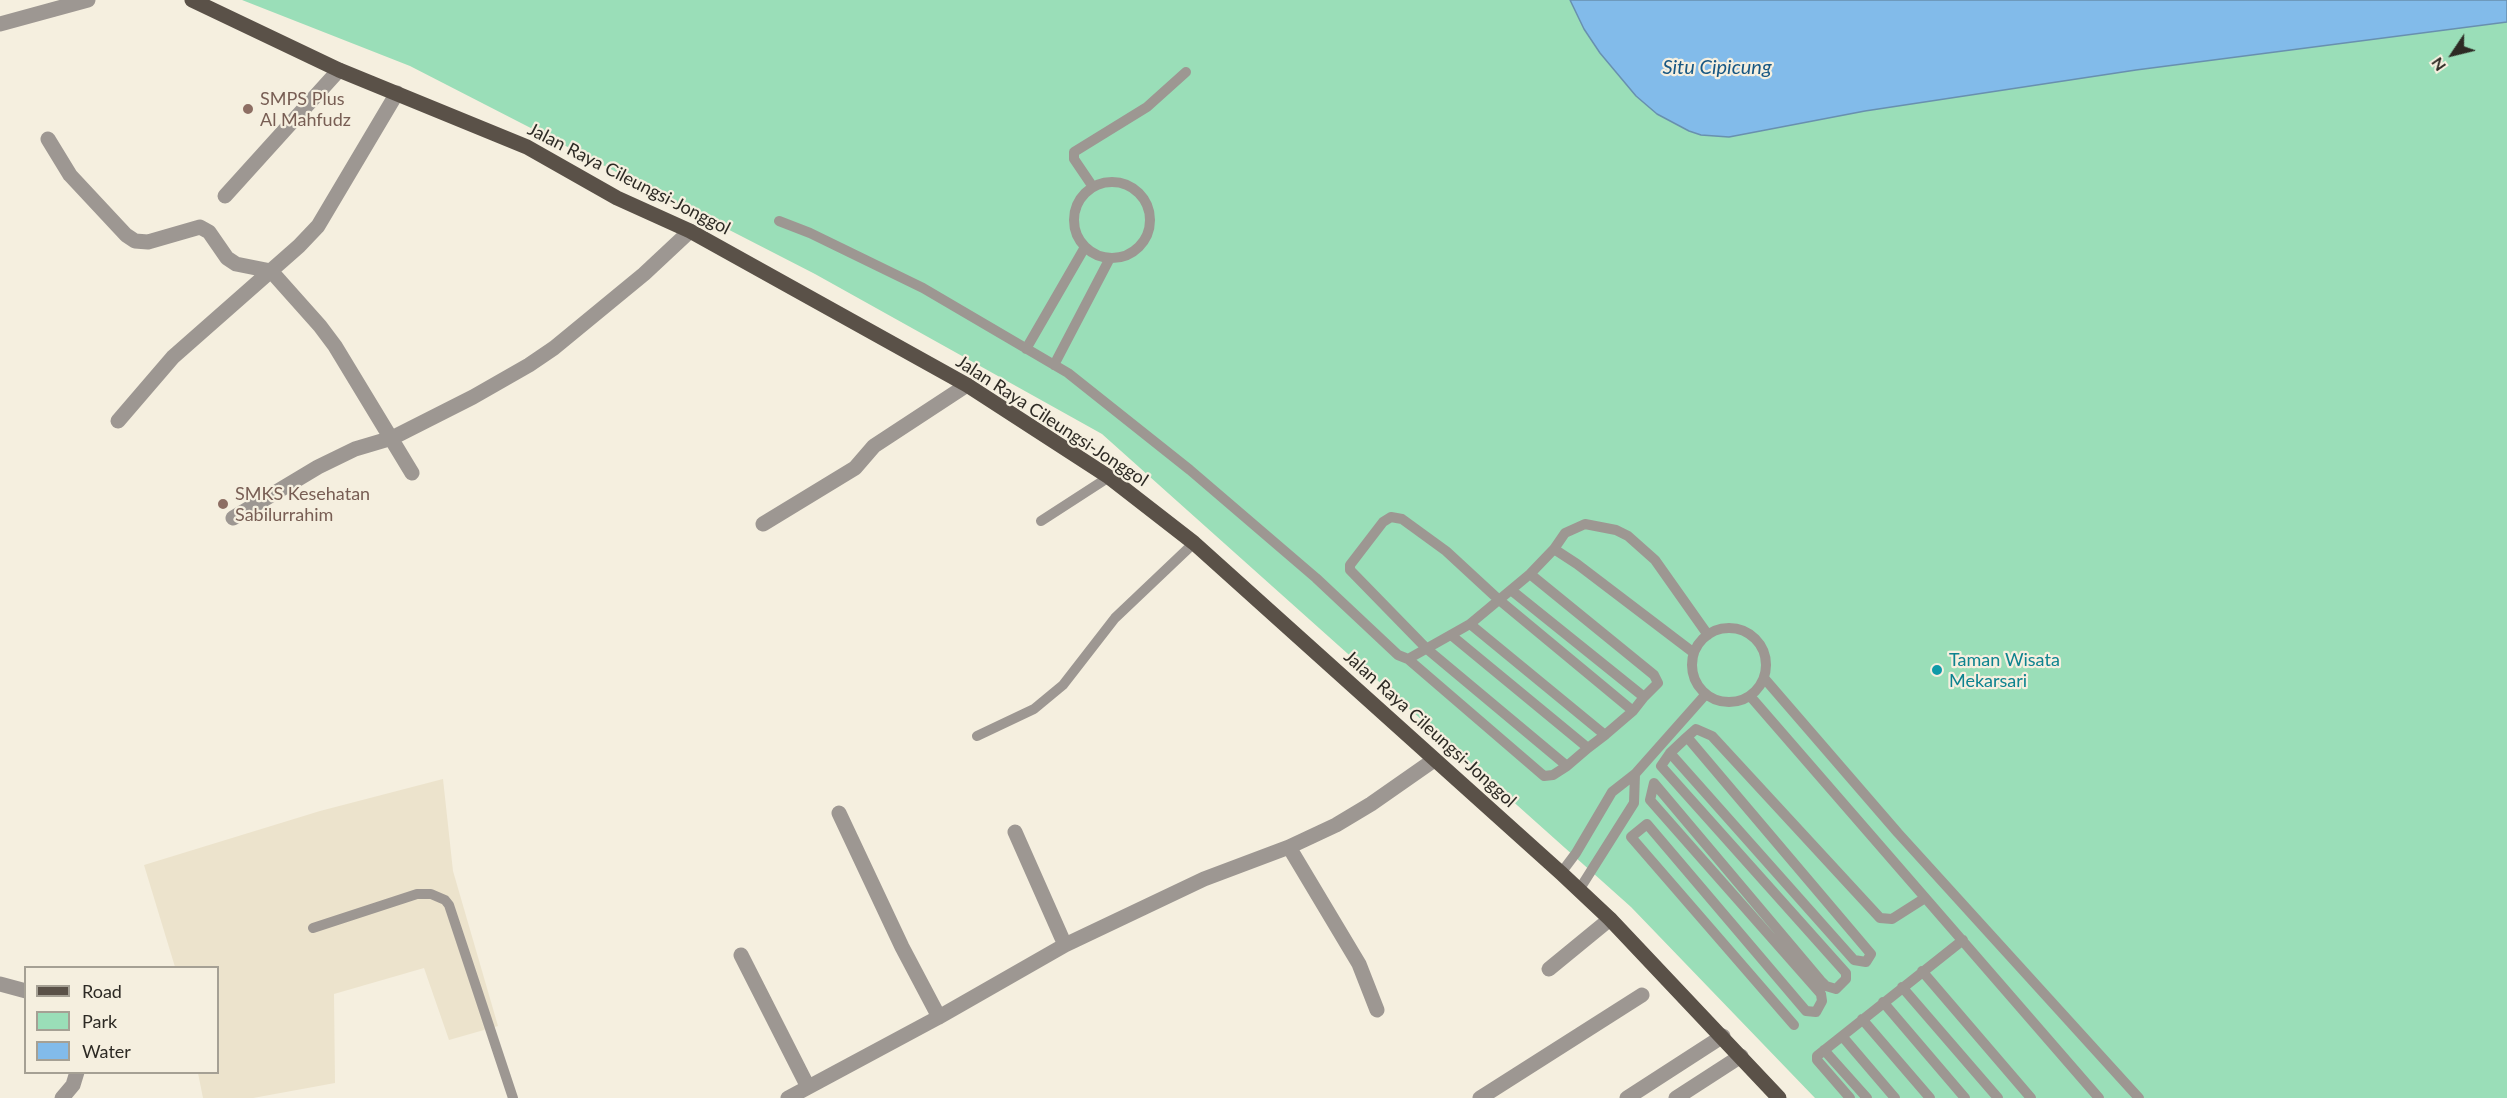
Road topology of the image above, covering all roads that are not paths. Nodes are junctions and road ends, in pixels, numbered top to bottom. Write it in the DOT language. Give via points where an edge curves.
graph roads {
  1 [pos="88,0"];
  2 [pos="192,0"];
  3 [pos="0,24"];
  4 [pos="339,70"];
  5 [pos="1186,72"];
  6 [pos="397,93"];
  7 [pos="48,139"];
  8 [pos="1093,187"];
  9 [pos="225,196"];
  10 [pos="779,221"];
  11 [pos="690,231"];
  12 [pos="1085,247"];
  13 [pos="1110,258"];
  14 [pos="271,271"];
  15 [pos="1026,349"];
  16 [pos="1054,365"];
  17 [pos="967,385"];
  18 [pos="118,421"];
  19 [pos="393,438"];
  20 [pos="412,473"];
  21 [pos="1109,477"];
  22 [pos="233,518"];
  23 [pos="1041,521"];
  24 [pos="763,525"];
  25 [pos="1194,543"];
  26 [pos="1554,549"];
  27 [pos="1530,574"];
  28 [pos="1510,590"];
  29 [pos="1498,599"];
  30 [pos="1470,624"];
  31 [pos="1451,634"];
  32 [pos="1708,635"];
  33 [pos="1427,649"];
  34 [pos="1694,653"];
  35 [pos="1408,659"];
  36 [pos="1764,678"];
  37 [pos="1706,693"];
  38 [pos="1750,696"];
  39 [pos="1644,697"];
  40 [pos="1633,711"];
  41 [pos="1605,735"];
  42 [pos="977,736"];
  43 [pos="1687,737"];
  44 [pos="1588,748"];
  45 [pos="1670,753"];
  46 [pos="1434,760"];
  47 [pos="1567,766"];
  48 [pos="1661,766"];
  49 [pos="1635,774"];
  50 [pos="1654,783"];
  51 [pos="1650,800"];
  52 [pos="839,813"];
  53 [pos="1647,824"];
  54 [pos="1015,832"];
  55 [pos="1289,847"];
  56 [pos="1561,873"];
  57 [pos="1579,890"];
  58 [pos="1925,898"];
  59 [pos="1610,919"];
  60 [pos="313,928"];
  61 [pos="1963,940"];
  62 [pos="1065,945"];
  63 [pos="741,955"];
  64 [pos="1549,969"];
  65 [pos="1922,971"];
  66 [pos="0,984"];
  67 [pos="1902,987"];
  68 [pos="24,990"];
  69 [pos="1642,995"];
  70 [pos="1883,1002"];
  71 [pos="1377,1010"];
  72 [pos="939,1017"];
  73 [pos="1862,1019"];
  74 [pos="1794,1025"];
  75 [pos="1723,1036"];
  76 [pos="1842,1036"];
  77 [pos="1824,1050"];
  78 [pos="1741,1056"];
  79 [pos="76,1074"];
  80 [pos="808,1087"];
  81 [pos="62,1098"];
  82 [pos="513,1098"];
  83 [pos="788,1098"];
  84 [pos="1480,1098"];
  85 [pos="1627,1098"];
  86 [pos="1676,1098"];
  87 [pos="1779,1098"];
  88 [pos="1850,1098"];
  89 [pos="1867,1098"];
  90 [pos="1895,1098"];
  91 [pos="1930,1098"];
  92 [pos="1965,1098"];
  93 [pos="1998,1098"];
  94 [pos="2031,1098"];
  95 [pos="2099,1098"];
  96 [pos="2139,1098"];
  1 -- 3 [label="street"];
  2 -- 4 [label="main road, Jalan Raya Cileungsi-Jonggol"];
  4 -- 6 [label="main road, Jalan Raya Cileungsi-Jonggol"];
  4 -- 9 [label="street"];
  5 -- 8 [label="lane" via="1147,107 1074,152 1074,159"];
  6 -- 11 [label="main road, Jalan Raya Cileungsi-Jonggol" via="527,147 617,198"];
  6 -- 14 [label="street" via="318,226"];
  7 -- 14 [label="street" via="70,176 135,241 148,242 200,227 236,264"];
  8 -- 12 [label="lane" via="1080,200 1075,216 1076,232"];
  8 -- 13 [label="lane" via="1110,182 1129,186 1144,199 1149,212 1149,231 1139,248 1128,255"];
  10 -- 15 [label="lane" via="923,288"];
  11 -- 17 [label="main road, Jalan Raya Cileungsi-Jonggol"];
  11 -- 19 [label="street" via="554,348 473,397"];
  12 -- 13 [label="lane"];
  12 -- 15 [label="lane"];
  13 -- 16 [label="lane"];
  14 -- 18 [label="street" via="173,357"];
  14 -- 19 [label="street" via="335,346"];
  15 -- 16 [label="lane"];
  16 -- 35 [label="lane" via="1190,470 1316,578 1398,655"];
  17 -- 21 [label="main road, Jalan Raya Cileungsi-Jonggol"];
  17 -- 24 [label="street" via="874,446 855,468"];
  19 -- 20 [label="street"];
  19 -- 22 [label="street" via="355,449"];
  21 -- 23 [label="lane"];
  21 -- 25 [label="main road, Jalan Raya Cileungsi-Jonggol"];
  25 -- 42 [label="lane" via="1115,618 1063,685 1034,709"];
  25 -- 46 [label="main road, Jalan Raya Cileungsi-Jonggol"];
  26 -- 27 [label="lane"];
  26 -- 32 [label="lane" via="1565,533 1585,524 1628,536 1655,560"];
  26 -- 34 [label="lane"];
  27 -- 28 [label="lane"];
  27 -- 39 [label="lane" via="1654,675 1658,683"];
  28 -- 29 [label="lane"];
  28 -- 39 [label="lane"];
  29 -- 30 [label="lane"];
  29 -- 33 [label="lane" via="1446,551 1402,519 1386,519 1350,570"];
  29 -- 40 [label="lane"];
  30 -- 31 [label="lane"];
  30 -- 41 [label="lane"];
  31 -- 33 [label="lane"];
  31 -- 44 [label="lane"];
  32 -- 34 [label="lane"];
  32 -- 36 [label="lane" via="1729,628 1750,635 1764,653"];
  33 -- 35 [label="lane"];
  33 -- 47 [label="lane"];
  34 -- 37 [label="lane" via="1695,678"];
  35 -- 47 [label="lane" via="1544,776"];
  36 -- 38 [label="lane"];
  36 -- 96 [label="lane" via="1898,833"];
  37 -- 38 [label="lane" via="1725,701"];
  37 -- 49 [label="lane"];
  38 -- 58 [label="lane"];
  39 -- 40 [label="lane"];
  40 -- 41 [label="lane"];
  41 -- 44 [label="lane"];
  43 -- 45 [label="lane"];
  43 -- 45 [label="lane" via="1870,950 1869,961 1854,960"];
  43 -- 58 [label="lane" via="1696,729 1712,736 1880,918 1892,919"];
  44 -- 47 [label="lane"];
  45 -- 48 [label="lane"];
  46 -- 55 [label="street" via="1371,804"];
  46 -- 56 [label="main road, Jalan Raya Cileungsi-Jonggol"];
  48 -- 50 [label="lane"];
  48 -- 50 [label="lane" via="1846,974 1838,988 1821,981"];
  49 -- 56 [label="lane" via="1612,792"];
  49 -- 57 [label="lane" via="1634,803"];
  50 -- 51 [label="lane"];
  51 -- 53 [label="lane"];
  51 -- 53 [label="lane" via="1821,994 1822,1001 1815,1012 1806,1011"];
  52 -- 72 [label="street"];
  53 -- 74 [label="lane" via="1631,837"];
  54 -- 62 [label="street"];
  55 -- 62 [label="street" via="1204,879"];
  55 -- 71 [label="street" via="1348,943"];
  56 -- 57 [label="main road, Jalan Raya Cileungsi-Jonggol"];
  57 -- 59 [label="main road, Jalan Raya Cileungsi-Jonggol"];
  58 -- 61 [label="lane"];
  59 -- 64 [label="street"];
  59 -- 75 [label="main road, Jalan Raya Cileungsi-Jonggol"];
  60 -- 82 [label="lane" via="417,894 445,900"];
  61 -- 65 [label="lane"];
  61 -- 95 [label="lane"];
  62 -- 72 [label="street"];
  63 -- 80 [label="street"];
  65 -- 67 [label="lane"];
  65 -- 94 [label="lane"];
  66 -- 68 [label="street"];
  67 -- 70 [label="lane"];
  67 -- 93 [label="lane"];
  69 -- 84 [label="street"];
  70 -- 73 [label="lane"];
  70 -- 92 [label="lane"];
  72 -- 80 [label="street"];
  73 -- 76 [label="lane"];
  73 -- 91 [label="lane"];
  75 -- 78 [label="main road, Jalan Raya Cileungsi-Jonggol"];
  75 -- 85 [label="street"];
  76 -- 77 [label="lane"];
  76 -- 90 [label="lane"];
  77 -- 88 [label="lane" via="1817,1060"];
  77 -- 89 [label="lane"];
  78 -- 86 [label="street"];
  78 -- 87 [label="main road, Jalan Raya Cileungsi-Jonggol"];
  79 -- 81 [label="street"];
  80 -- 83 [label="street"];
}
